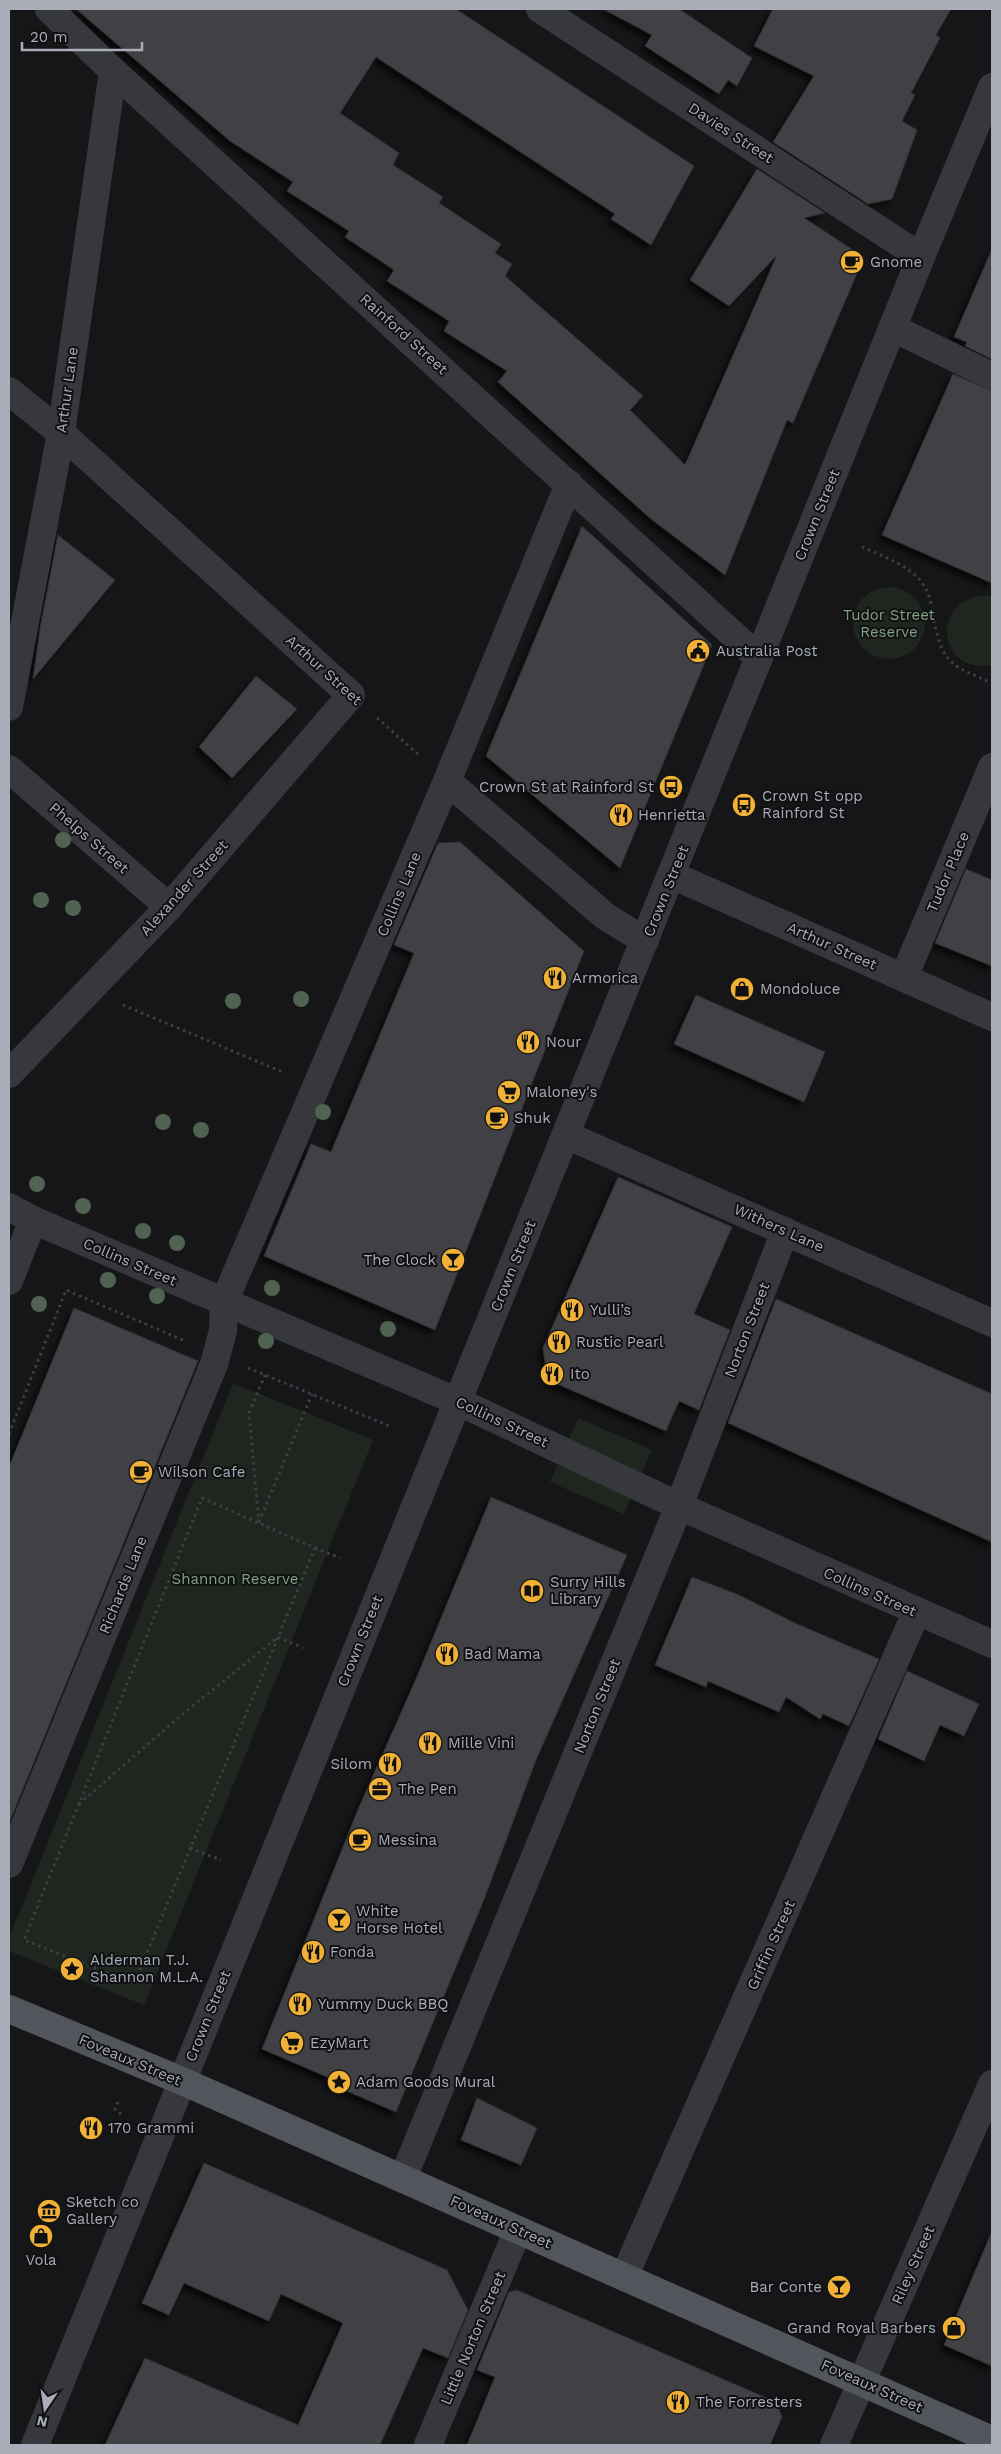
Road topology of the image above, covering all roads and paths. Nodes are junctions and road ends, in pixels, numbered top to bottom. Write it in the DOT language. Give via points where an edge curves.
graph roads {
  1 [pos="49,9"];
  2 [pos="540,9"];
  3 [pos="113,71"];
  4 [pos="992,87"];
  5 [pos="921,257"];
  6 [pos="893,328"];
  7 [pos="992,376"];
  8 [pos="9,391"];
  9 [pos="60,433"];
  10 [pos="569,484"];
  11 [pos="862,547"];
  12 [pos="760,658"];
  13 [pos="992,684"];
  14 [pos="352,695"];
  15 [pos="9,707"];
  16 [pos="992,767"];
  17 [pos="9,769"];
  18 [pos="447,781"];
  19 [pos="672,875"];
  20 [pos="169,907"];
  21 [pos="646,941"];
  22 [pos="904,978"];
  23 [pos="89,991"];
  24 [pos="992,1017"];
  25 [pos="9,1074"];
  26 [pos="316,1086"];
  27 [pos="566,1135"];
  28 [pos="9,1207"];
  29 [pos="33,1220"];
  30 [pos="785,1231"];
  31 [pos="9,1281"];
  32 [pos="224,1302"];
  33 [pos="992,1323"];
  34 [pos="216,1354"];
  35 [pos="265,1375"];
  36 [pos="312,1394"];
  37 [pos="459,1402"];
  38 [pos="392,1426"];
  39 [pos="9,1434"];
  40 [pos="679,1506"];
  41 [pos="259,1523"];
  42 [pos="315,1548"];
  43 [pos="340,1558"];
  44 [pos="916,1612"];
  45 [pos="278,1637"];
  46 [pos="992,1644"];
  47 [pos="303,1648"];
  48 [pos="72,1802"];
  49 [pos="78,1805"];
  50 [pos="190,1848"];
  51 [pos="221,1860"];
  52 [pos="9,1864"];
  53 [pos="75,1960"];
  54 [pos="67,1980"];
  55 [pos="9,2009"];
  56 [pos="182,2081"];
  57 [pos="992,2084"];
  58 [pos="118,2102"];
  59 [pos="122,2115"];
  60 [pos="403,2178"];
  61 [pos="518,2230"];
  62 [pos="624,2277"];
  63 [pos="862,2382"];
  64 [pos="992,2440"];
  65 [pos="35,2445"];
  66 [pos="428,2445"];
  67 [pos="834,2445"];
  1 -- 3 [label="street, Rainford Street"];
  2 -- 5 [label="street, Davies Street"];
  3 -- 9 [label="street, Arthur Lane"];
  3 -- 10 [label="street, Rainford Street"];
  4 -- 5 [label="street, Crown Street"];
  5 -- 6 [label="street, Crown Street"];
  6 -- 7 [label="street"];
  6 -- 12 [label="street, Crown Street"];
  8 -- 9 [label="street, Arthur Street"];
  9 -- 14 [label="street, Arthur Street"];
  9 -- 15 [label="street, Arthur Lane"];
  10 -- 12 [label="street, Rainford Street"];
  10 -- 18 [label="street, Collins Lane"];
  11 -- 13 [label="path" via="912,572 928,591 940,649 961,670"];
  12 -- 19 [label="street, Crown Street"];
  14 -- 18 [label="path, Arthur Street"];
  14 -- 20 [label="street, Alexander Street"];
  16 -- 22 [label="street, Tudor Place"];
  17 -- 20 [label="street, Phelps Street"];
  18 -- 21 [label="street" via="605,916"];
  18 -- 26 [label="street, Collins Lane"];
  19 -- 21 [label="street, Crown Street"];
  19 -- 22 [label="street, Arthur Street"];
  20 -- 23 [label="street, Alexander Street"];
  21 -- 27 [label="street, Crown Street"];
  22 -- 24 [label="street, Arthur Street"];
  23 -- 25 [label="street, Alexander Street"];
  23 -- 26 [label="path"];
  26 -- 32 [label="street, Collins Lane"];
  27 -- 30 [label="street, Withers Lane"];
  27 -- 37 [label="street, Crown Street"];
  28 -- 29 [label="street, Collins Street"];
  29 -- 31 [label="street"];
  29 -- 32 [label="street, Collins Street"];
  30 -- 33 [label="street, Withers Lane"];
  30 -- 40 [label="street, Norton Street"];
  32 -- 34 [label="street, Richards Lane" via="223,1331"];
  32 -- 37 [label="street, Collins Street"];
  34 -- 35 [label="path"];
  34 -- 39 [label="path" via="66,1290"];
  34 -- 52 [label="street, Richards Lane"];
  35 -- 36 [label="path"];
  35 -- 41 [label="path" via="249,1412"];
  36 -- 38 [label="path"];
  36 -- 41 [label="path"];
  37 -- 40 [label="street, Collins Street"];
  37 -- 56 [label="street, Crown Street"];
  40 -- 44 [label="street, Collins Street"];
  40 -- 60 [label="street, Norton Street"];
  41 -- 42 [label="path"];
  41 -- 49 [label="path" via="202,1498"];
  42 -- 43 [label="path"];
  42 -- 45 [label="path"];
  44 -- 46 [label="street, Collins Street"];
  44 -- 62 [label="street, Griffin Street"];
  45 -- 47 [label="path"];
  45 -- 49 [label="path"];
  45 -- 50 [label="path"];
  48 -- 49 [label="path"];
  49 -- 53 [label="path" via="24,1940"];
  50 -- 51 [label="path"];
  50 -- 53 [label="path" via="134,1984"];
  53 -- 54 [label="path"];
  55 -- 56 [label="main road, Foveaux Street"];
  56 -- 60 [label="main road, Foveaux Street"];
  56 -- 65 [label="street, Crown Street"];
  57 -- 63 [label="street, Riley Street"];
  58 -- 59 [label="path" via="115,2109"];
  60 -- 61 [label="main road, Foveaux Street"];
  61 -- 62 [label="main road, Foveaux Street"];
  61 -- 66 [label="street, Little Norton Street"];
  62 -- 63 [label="main road, Foveaux Street"];
  63 -- 64 [label="main road, Foveaux Street"];
  63 -- 67 [label="street, Riley Street"];
}
